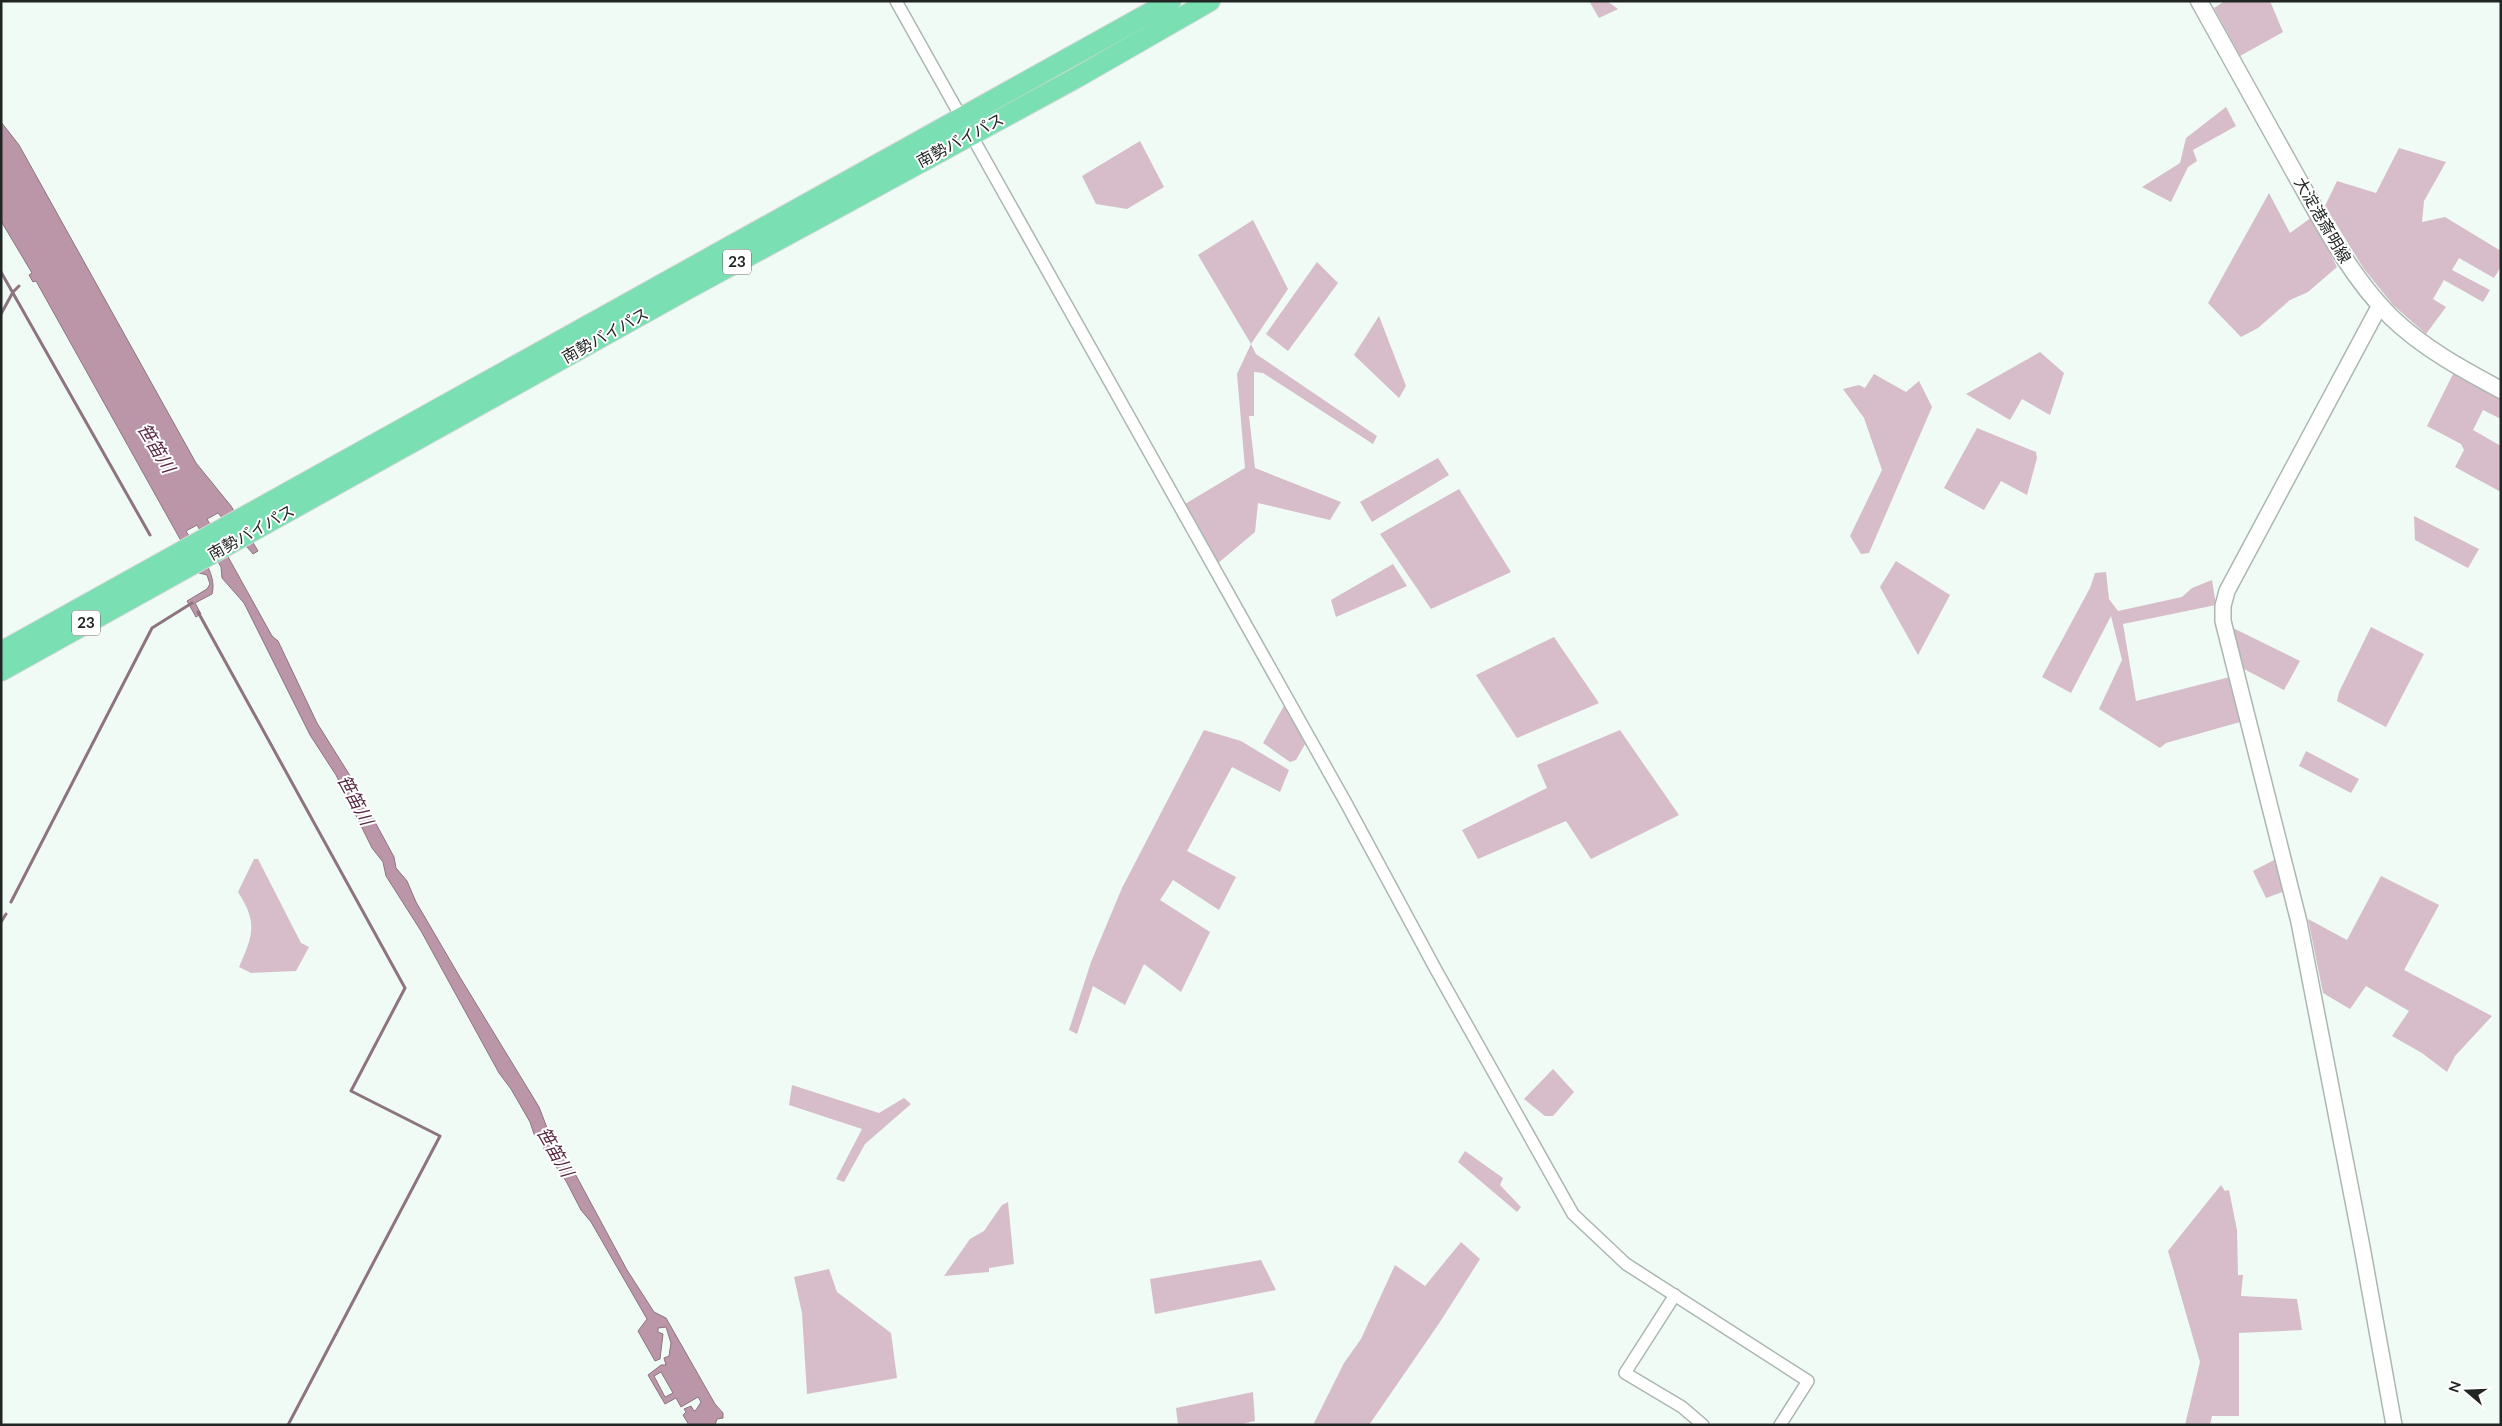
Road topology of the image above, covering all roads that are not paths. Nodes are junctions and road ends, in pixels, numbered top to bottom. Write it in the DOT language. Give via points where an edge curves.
graph roads {
  1 [pos="896,1"];
  2 [pos="1171,1"];
  3 [pos="1210,1"];
  4 [pos="2199,1"];
  5 [pos="965,126"];
  6 [pos="2380,305"];
  7 [pos="2501,390"];
  8 [pos="167,569"];
  9 [pos="1,652"];
  10 [pos="1,671"];
  11 [pos="1674,1295"];
  12 [pos="1703,1425"];
  13 [pos="1780,1425"];
  14 [pos="2394,1425"];
  1 -- 5 [label="street"];
  2 -- 5 [label="highway, 南勢バイパス / 23"];
  3 -- 5 [label="highway, 南勢バイパス / 23" via="1076,78"];
  4 -- 6 [label="main road, 大淀港斎明線" via="2317,213 2355,275"];
  5 -- 8 [label="highway, 南勢バイパス / 23"];
  5 -- 11 [label="street" via="1346,803 1572,1214 1626,1264"];
  6 -- 7 [label="main road, 大淀港斎明線" via="2432,350"];
  6 -- 14 [label="street" via="2227,591 2223,621 2299,922"];
  8 -- 9 [label="highway, 南勢バイパス / 23"];
  8 -- 10 [label="highway, 南勢バイパス / 23"];
  11 -- 12 [label="street" via="1625,1373 1682,1407"];
  11 -- 13 [label="street" via="1808,1381"];
}
